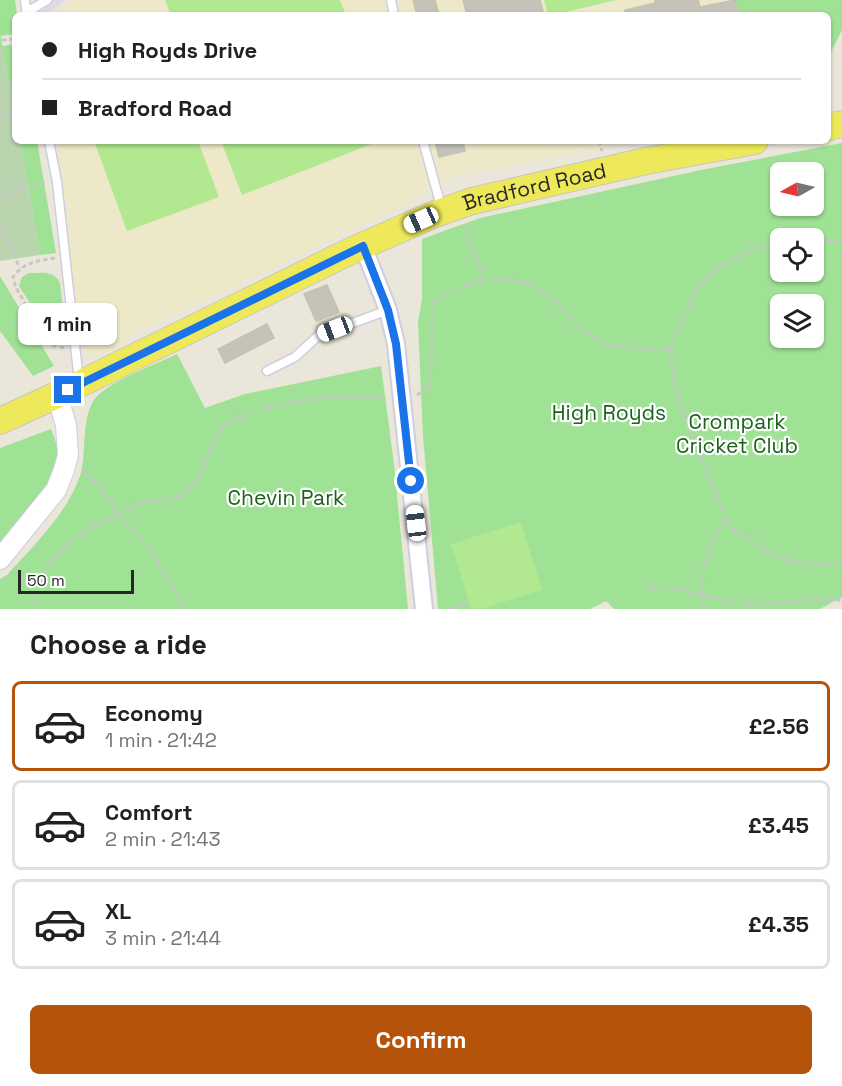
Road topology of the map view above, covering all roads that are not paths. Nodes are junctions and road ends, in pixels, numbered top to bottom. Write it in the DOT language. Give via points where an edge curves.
graph roads {
  1 [pos="46,0"];
  2 [pos="28,12"];
  3 [pos="51,144"];
  4 [pos="424,144"];
  5 [pos="739,144"];
  6 [pos="449,210"];
  7 [pos="363,246"];
  8 [pos="388,310"];
  9 [pos="267,370"];
  10 [pos="68,390"];
  11 [pos="0,421"];
  12 [pos="0,559"];
  13 [pos="424,609"];
  1 -- 2 [label="lane"];
  3 -- 10 [label="lane" via="75,347"];
  4 -- 6 [label="lane"];
  5 -- 6 [label="main road, Bradford Road" via="646,161 472,201"];
  6 -- 7 [label="main road, Bradford Road"];
  7 -- 8 [label="street"];
  7 -- 10 [label="main road, Bradford Road"];
  8 -- 9 [label="lane" via="318,336 295,357"];
  8 -- 13 [label="street" via="396,344"];
  10 -- 11 [label="main road, Bradford Road"];
  10 -- 12 [label="street" via="68,455 56,490"];
}
